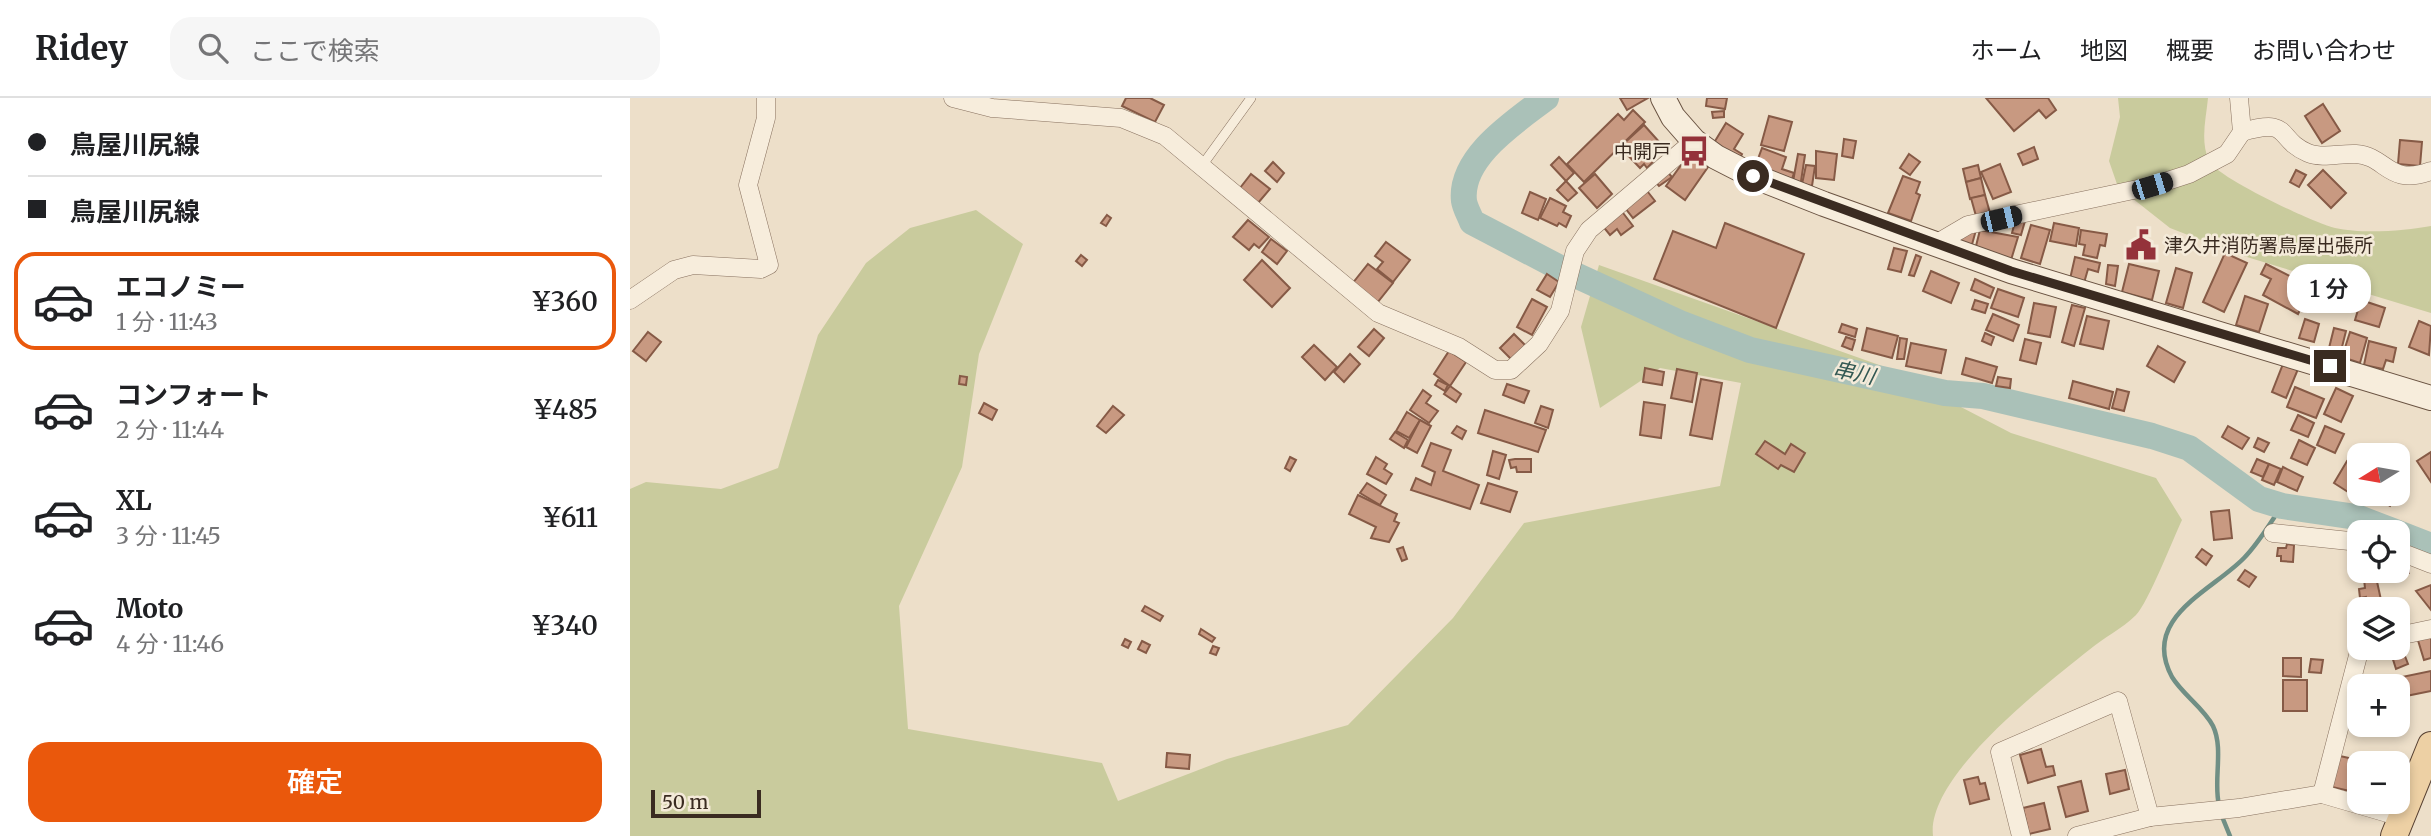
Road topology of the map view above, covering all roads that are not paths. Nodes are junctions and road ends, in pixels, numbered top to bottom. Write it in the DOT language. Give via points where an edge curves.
graph roads {
  1 [pos="766,98"];
  2 [pos="953,98"];
  3 [pos="1251,98"];
  4 [pos="1663,98"];
  5 [pos="2239,98"];
  6 [pos="1062,107"];
  7 [pos="2242,132"];
  8 [pos="1694,141"];
  9 [pos="1201,167"];
  10 [pos="2431,171"];
  11 [pos="1934,245"];
  12 [pos="630,300"];
  13 [pos="2431,398"];
  14 [pos="2273,533"];
  15 [pos="2347,541"];
  16 [pos="2410,556"];
  17 [pos="2431,564"];
  18 [pos="2431,629"];
  19 [pos="2410,633"];
  20 [pos="2357,660"];
  21 [pos="2431,745"];
  22 [pos="2322,794"];
  23 [pos="2347,799"];
  24 [pos="2410,807"];
  25 [pos="2150,817"];
  26 [pos="2021,836"];
  27 [pos="2077,836"];
  1 -- 12 [label="street" via="766,118 748,185 769,265 761,269 693,265 674,270"];
  2 -- 6 [label="street" via="992,108"];
  3 -- 9 [label="lane"];
  4 -- 8 [label="main road"];
  5 -- 7 [label="street"];
  6 -- 9 [label="street" via="1121,118 1166,136"];
  7 -- 10 [label="street" via="2272,127 2284,131 2308,153 2358,154 2399,176"];
  7 -- 11 [label="street" via="2227,154 2189,174 1968,225"];
  8 -- 9 [label="street" via="1590,230 1575,251 1560,311 1539,344 1511,370 1495,370 1459,347 1378,313"];
  8 -- 11 [label="main road" via="1753,176"];
  11 -- 13 [label="main road"];
  14 -- 15 [label="street"];
  16 -- 17 [label="street"];
  18 -- 19 [label="street"];
  20 -- 22 [label="street"];
  21 -- 24 [label="main road"];
  22 -- 23 [label="street"];
  22 -- 25 [label="street"];
  25 -- 26 [label="street" via="2118,701 2000,752"];
  25 -- 27 [label="street"];
}
